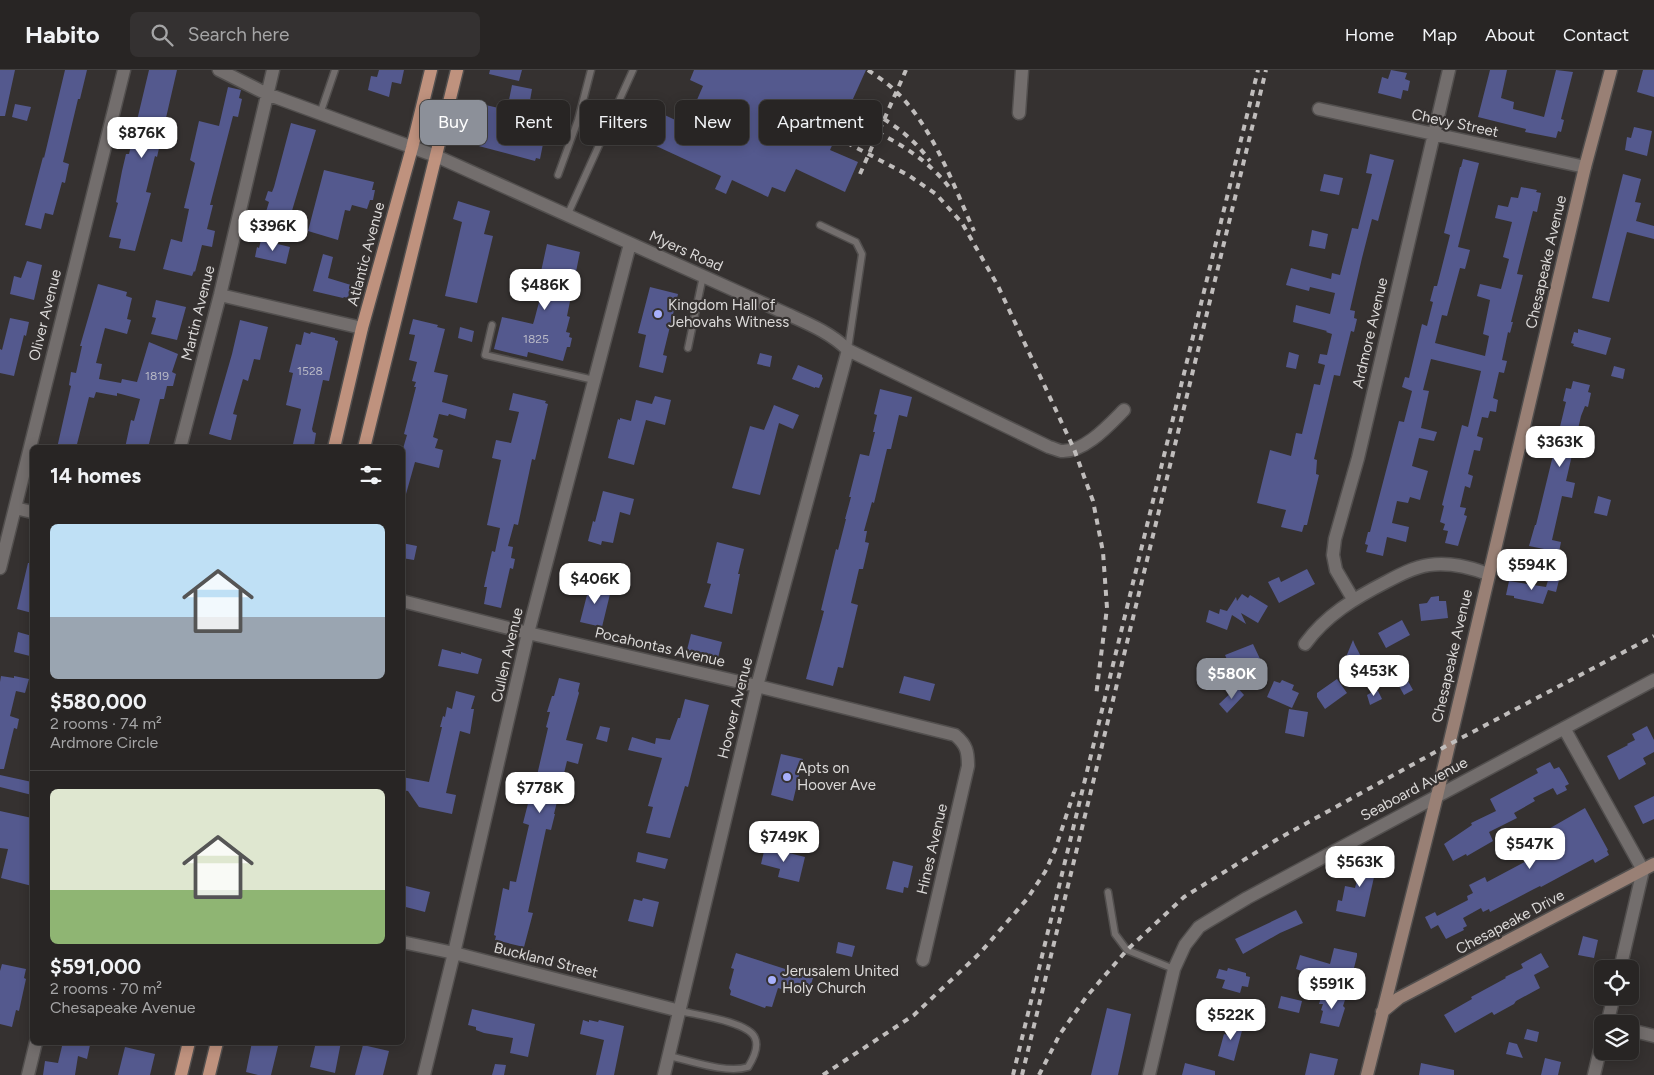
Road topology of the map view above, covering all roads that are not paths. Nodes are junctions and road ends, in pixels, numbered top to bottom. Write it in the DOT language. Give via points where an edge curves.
graph roads {
  1 [pos="124,70"];
  2 [pos="219,70"];
  3 [pos="273,70"];
  4 [pos="335,70"];
  5 [pos="431,70"];
  6 [pos="457,70"];
  7 [pos="591,70"];
  8 [pos="633,70"];
  9 [pos="1022,70"];
  10 [pos="1449,70"];
  11 [pos="1611,70"];
  12 [pos="267,94"];
  13 [pos="619,100"];
  14 [pos="1319,109"];
  15 [pos="1019,113"];
  16 [pos="320,114"];
  17 [pos="578,120"];
  18 [pos="1433,135"];
  19 [pos="598,145"];
  20 [pos="412,148"];
  21 [pos="436,156"];
  22 [pos="1585,167"];
  23 [pos="558,175"];
  24 [pos="567,216"];
  25 [pos="820,225"];
  26 [pos="630,244"];
  27 [pos="703,276"];
  28 [pos="220,295"];
  29 [pos="492,325"];
  30 [pos="362,328"];
  31 [pos="688,348"];
  32 [pos="848,350"];
  33 [pos="594,380"];
  34 [pos="1124,410"];
  35 [pos="31,445"];
  36 [pos="181,445"];
  37 [pos="335,445"];
  38 [pos="365,445"];
  39 [pos="30,448"];
  40 [pos="15,508"];
  41 [pos="30,512"];
  42 [pos="0,568"];
  43 [pos="1488,574"];
  44 [pos="1353,599"];
  45 [pos="405,602"];
  46 [pos="528,633"];
  47 [pos="1305,644"];
  48 [pos="1654,680"];
  49 [pos="756,686"];
  50 [pos="1564,728"];
  51 [pos="966,746"];
  52 [pos="1437,796"];
  53 [pos="1650,869"];
  54 [pos="1108,892"];
  55 [pos="405,943"];
  56 [pos="454,953"];
  57 [pos="923,960"];
  58 [pos="1623,960"];
  59 [pos="1174,969"];
  60 [pos="680,1011"];
  61 [pos="1382,1012"];
  62 [pos="1639,1032"];
  63 [pos="1654,1036"];
  64 [pos="35,1045"];
  65 [pos="188,1045"];
  66 [pos="216,1045"];
  67 [pos="669,1056"];
  68 [pos="1598,1060"];
  69 [pos="28,1075"];
  70 [pos="181,1075"];
  71 [pos="209,1075"];
  72 [pos="424,1075"];
  73 [pos="664,1075"];
  74 [pos="1149,1075"];
  75 [pos="1367,1075"];
  76 [pos="1594,1075"];
  1 -- 35 [label="street, Oliver Avenue"];
  2 -- 12 [label="street, Myers Road"];
  3 -- 12 [label="street, Martin Avenue"];
  4 -- 16 [label="lane"];
  5 -- 20 [label="main road, Atlantic Avenue"];
  6 -- 21 [label="main road"];
  7 -- 17 [label="lane"];
  8 -- 13 [label="lane"];
  9 -- 15 [label="street"];
  10 -- 18 [label="street, Ardmore Avenue"];
  11 -- 22 [label="street, Chesapeake Avenue"];
  12 -- 16 [label="street, Myers Road"];
  12 -- 28 [label="street, Martin Avenue"];
  14 -- 18 [label="street, Chevy Street"];
  16 -- 20 [label="street, Myers Road"];
  17 -- 23 [label="lane"];
  18 -- 22 [label="street, Chevy Street"];
  18 -- 44 [label="street, Ardmore Avenue" via="1333,555 1336,570"];
  19 -- 24 [label="lane"];
  20 -- 21 [label="street, Myers Road"];
  20 -- 30 [label="main road, Atlantic Avenue"];
  21 -- 24 [label="street, Myers Road"];
  21 -- 38 [label="main road"];
  22 -- 43 [label="street, Chesapeake Avenue"];
  24 -- 26 [label="street, Myers Road"];
  25 -- 32 [label="lane" via="856,242 862,254"];
  26 -- 27 [label="street, Myers Road"];
  26 -- 33 [label="street, Cullen Avenue"];
  27 -- 31 [label="lane"];
  27 -- 32 [label="street, Myers Road" via="829,334"];
  28 -- 30 [label="street"];
  28 -- 36 [label="street, Martin Avenue"];
  29 -- 33 [label="lane" via="485,355"];
  30 -- 37 [label="main road, Atlantic Avenue"];
  32 -- 34 [label="street, Myers Road" via="1061,451 1074,449 1103,432"];
  32 -- 49 [label="street, Hoover Avenue"];
  33 -- 46 [label="street, Cullen Avenue"];
  39 -- 40 [label="street, Oliver Avenue"];
  40 -- 41 [label="street"];
  40 -- 42 [label="street, Oliver Avenue"];
  43 -- 44 [label="street" via="1453,564 1428,565"];
  43 -- 52 [label="street, Chesapeake Avenue"];
  44 -- 47 [label="street" via="1315,630"];
  45 -- 46 [label="street, Pocahontas Avenue"];
  46 -- 49 [label="street, Pocahontas Avenue"];
  46 -- 56 [label="street, Cullen Avenue"];
  48 -- 50 [label="street, Seaboard Avenue"];
  49 -- 51 [label="street, Pocahontas Avenue" via="939,730 955,735"];
  49 -- 60 [label="street, Hoover Avenue"];
  50 -- 52 [label="street, Seaboard Avenue"];
  50 -- 53 [label="street"];
  51 -- 57 [label="street, Hines Avenue" via="968,766"];
  52 -- 59 [label="street, Seaboard Avenue" via="1207,922 1185,945"];
  52 -- 61 [label="street, Chesapeake Avenue"];
  53 -- 58 [label="street"];
  53 -- 61 [label="street, Chesapeake Drive" via="1400,998"];
  54 -- 59 [label="lane" via="1115,934 1127,950"];
  55 -- 56 [label="street, Buckland Street"];
  56 -- 60 [label="street, Buckland Street"];
  56 -- 72 [label="street, Cullen Avenue"];
  59 -- 74 [label="street, Seaboard Avenue"];
  60 -- 67 [label="street, Hoover Avenue"];
  60 -- 67 [label="lane" via="724,1021 752,1032 756,1039 755,1055 748,1067 740,1070"];
  61 -- 75 [label="street, Chesapeake Avenue"];
  62 -- 63 [label="street"];
  64 -- 69 [label="street"];
  65 -- 70 [label="main road"];
  66 -- 71 [label="main road"];
  67 -- 73 [label="street, Hoover Avenue"];
  68 -- 76 [label="street"];
}
